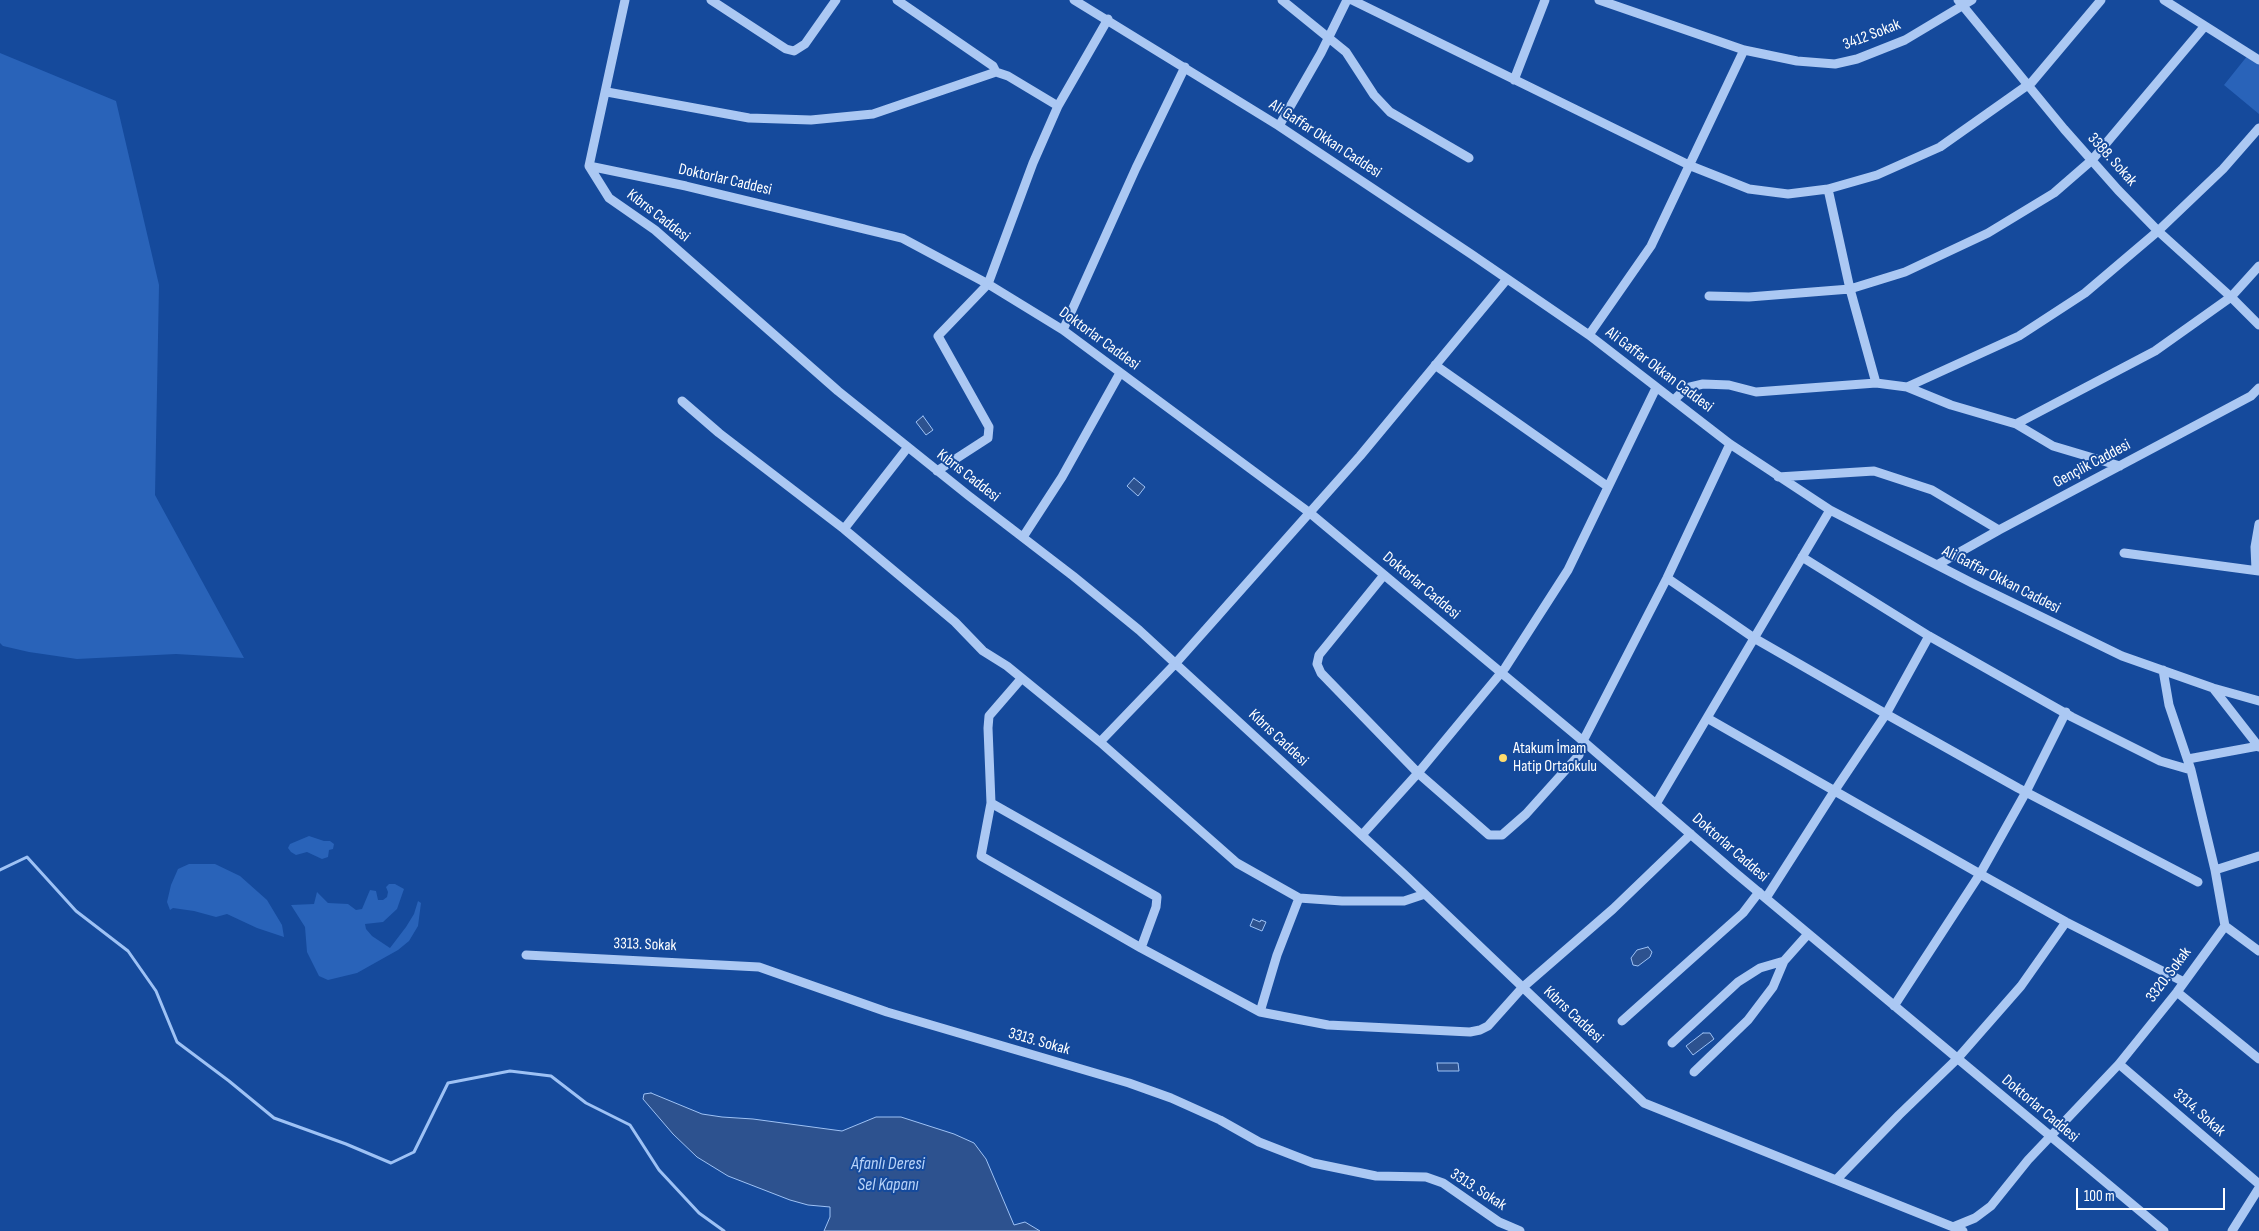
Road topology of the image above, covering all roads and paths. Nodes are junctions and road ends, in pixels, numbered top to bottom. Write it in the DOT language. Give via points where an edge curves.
graph roads {
  1 [pos="626,0"];
  2 [pos="711,0"];
  3 [pos="836,0"];
  4 [pos="897,0"];
  5 [pos="1282,0"];
  6 [pos="1347,0"];
  7 [pos="1352,0"];
  8 [pos="1545,0"];
  9 [pos="1599,0"];
  10 [pos="1972,0"];
  11 [pos="2101,0"];
  12 [pos="2164,0"];
  13 [pos="1078,1"];
  14 [pos="1960,4"];
  15 [pos="1108,19"];
  16 [pos="2204,27"];
  17 [pos="1329,38"];
  18 [pos="1744,50"];
  19 [pos="2259,60"];
  20 [pos="1185,67"];
  21 [pos="996,72"];
  22 [pos="1514,80"];
  23 [pos="2028,85"];
  24 [pos="606,92"];
  25 [pos="1058,106"];
  26 [pos="1279,126"];
  27 [pos="2259,128"];
  28 [pos="1469,158"];
  29 [pos="2092,160"];
  30 [pos="589,166"];
  31 [pos="1691,166"];
  32 [pos="1828,189"];
  33 [pos="2158,231"];
  34 [pos="2259,266"];
  35 [pos="1507,279"];
  36 [pos="988,284"];
  37 [pos="1850,289"];
  38 [pos="1709,296"];
  39 [pos="2232,297"];
  40 [pos="2259,325"];
  41 [pos="1063,330"];
  42 [pos="1589,335"];
  43 [pos="1435,365"];
  44 [pos="1120,373"];
  45 [pos="1876,383"];
  46 [pos="1907,387"];
  47 [pos="1656,388"];
  48 [pos="2259,388"];
  49 [pos="682,400"];
  50 [pos="1674,400"];
  51 [pos="2016,424"];
  52 [pos="1730,444"];
  53 [pos="908,447"];
  54 [pos="2120,466"];
  55 [pos="937,471"];
  56 [pos="1778,477"];
  57 [pos="1607,486"];
  58 [pos="1830,510"];
  59 [pos="1310,513"];
  60 [pos="2259,524"];
  61 [pos="844,529"];
  62 [pos="1999,530"];
  63 [pos="1023,537"];
  64 [pos="2124,553"];
  65 [pos="1802,557"];
  66 [pos="1937,565"];
  67 [pos="2257,571"];
  68 [pos="1384,575"];
  69 [pos="1667,578"];
  70 [pos="1928,636"];
  71 [pos="1754,638"];
  72 [pos="1175,664"];
  73 [pos="2162,670"];
  74 [pos="1501,673"];
  75 [pos="1022,680"];
  76 [pos="2213,688"];
  77 [pos="2259,701"];
  78 [pos="2066,712"];
  79 [pos="1886,714"];
  80 [pos="1707,718"];
  81 [pos="1582,741"];
  82 [pos="1100,742"];
  83 [pos="2259,747"];
  84 [pos="2188,759"];
  85 [pos="2191,770"];
  86 [pos="1418,773"];
  87 [pos="1835,790"];
  88 [pos="2026,792"];
  89 [pos="992,803"];
  90 [pos="1656,804"];
  91 [pos="1691,834"];
  92 [pos="1362,835"];
  93 [pos="2259,856"];
  94 [pos="2215,870"];
  95 [pos="1980,874"];
  96 [pos="2198,882"];
  97 [pos="1425,894"];
  98 [pos="1762,895"];
  99 [pos="1299,898"];
  100 [pos="2066,922"];
  101 [pos="2224,926"];
  102 [pos="1808,934"];
  103 [pos="1141,948"];
  104 [pos="2259,951"];
  105 [pos="526,955"];
  106 [pos="1784,961"];
  107 [pos="2184,982"];
  108 [pos="1522,988"];
  109 [pos="2176,992"];
  110 [pos="1894,1006"];
  111 [pos="1260,1012"];
  112 [pos="1622,1022"];
  113 [pos="1672,1043"];
  114 [pos="1957,1059"];
  115 [pos="2259,1059"];
  116 [pos="2119,1064"];
  117 [pos="1694,1072"];
  118 [pos="2050,1137"];
  119 [pos="1836,1180"];
  120 [pos="2259,1186"];
  121 [pos="1952,1227"];
  122 [pos="1520,1231"];
  123 [pos="1963,1231"];
  124 [pos="2164,1231"];
  125 [pos="2232,1231"];
  1 -- 24 [label="street"];
  2 -- 3 [label="street" via="794,51 805,44"];
  4 -- 21 [label="street" via="993,66"];
  5 -- 17 [label="street"];
  6 -- 17 [label="street"];
  7 -- 22 [label="street"];
  8 -- 22 [label="street"];
  9 -- 18 [label="street, 3412 Sokak"];
  10 -- 14 [label="street, 3412 Sokak"];
  11 -- 23 [label="street"];
  12 -- 16 [label="street"];
  13 -- 15 [label="street, Ali Gaffar Okkan Caddesi"];
  14 -- 18 [label="street, 3412 Sokak" via="1905,40 1835,64 1797,61"];
  14 -- 23 [label="street, 3388. Sokak"];
  15 -- 20 [label="street, Ali Gaffar Okkan Caddesi"];
  15 -- 25 [label="street"];
  16 -- 19 [label="street"];
  16 -- 29 [label="street"];
  17 -- 26 [label="street"];
  17 -- 28 [label="street" via="1346,52 1374,95 1390,112"];
  18 -- 31 [label="street"];
  20 -- 26 [label="street, Ali Gaffar Okkan Caddesi"];
  20 -- 41 [label="street"];
  21 -- 24 [label="street" via="873,114 811,120 749,118"];
  21 -- 25 [label="street"];
  22 -- 31 [label="street"];
  23 -- 29 [label="street, 3388. Sokak"];
  23 -- 32 [label="street" via="1940,147 1877,175"];
  24 -- 30 [label="street"];
  25 -- 36 [label="street"];
  26 -- 35 [label="street, Ali Gaffar Okkan Caddesi"];
  27 -- 33 [label="street" via="2223,169"];
  29 -- 33 [label="street, 3388. Sokak"];
  29 -- 37 [label="street" via="2054,193 1988,233 1905,272"];
  30 -- 36 [label="street, Doktorlar Caddesi" via="902,238"];
  30 -- 53 [label="street, Kıbrıs Caddesi" via="609,198 655,230 838,392"];
  31 -- 32 [label="street" via="1749,189 1788,194"];
  31 -- 42 [label="street" via="1651,246"];
  32 -- 37 [label="street"];
  33 -- 39 [label="street, 3388. Sokak"];
  33 -- 46 [label="street" via="2085,293 2019,336"];
  34 -- 39 [label="street"];
  35 -- 42 [label="street, Ali Gaffar Okkan Caddesi"];
  35 -- 43 [label="street"];
  36 -- 41 [label="street, Doktorlar Caddesi"];
  36 -- 55 [label="street" via="938,336 989,427 988,438"];
  37 -- 38 [label="street" via="1749,297"];
  37 -- 45 [label="street"];
  39 -- 40 [label="street, 3388. Sokak"];
  39 -- 51 [label="street" via="2155,351"];
  41 -- 44 [label="street, Doktorlar Caddesi"];
  42 -- 47 [label="street, Ali Gaffar Okkan Caddesi"];
  43 -- 57 [label="street"];
  43 -- 59 [label="street"];
  44 -- 59 [label="street, Doktorlar Caddesi"];
  44 -- 63 [label="street" via="1062,477"];
  45 -- 46 [label="street"];
  45 -- 50 [label="street" via="1756,392 1729,385 1703,384 1686,388"];
  46 -- 51 [label="street" via="1951,405"];
  47 -- 50 [label="street, Ali Gaffar Okkan Caddesi"];
  47 -- 57 [label="street"];
  48 -- 54 [label="street, Gençlik Caddesi" via="2250,396"];
  49 -- 61 [label="street"];
  50 -- 52 [label="street, Ali Gaffar Okkan Caddesi"];
  51 -- 54 [label="street" via="2053,446"];
  52 -- 56 [label="street, Ali Gaffar Okkan Caddesi"];
  52 -- 69 [label="street"];
  53 -- 55 [label="street, Kıbrıs Caddesi"];
  53 -- 61 [label="street"];
  54 -- 62 [label="street, Gençlik Caddesi"];
  55 -- 63 [label="street, Kıbrıs Caddesi"];
  56 -- 58 [label="street, Ali Gaffar Okkan Caddesi"];
  56 -- 62 [label="street" via="1874,471 1932,490"];
  57 -- 74 [label="street" via="1568,570"];
  58 -- 65 [label="street"];
  58 -- 66 [label="street, Ali Gaffar Okkan Caddesi"];
  59 -- 68 [label="street, Doktorlar Caddesi"];
  59 -- 72 [label="street"];
  60 -- 67 [label="street" via="2255,547"];
  61 -- 75 [label="street" via="955,622 983,651"];
  62 -- 66 [label="street, Gençlik Caddesi"];
  63 -- 72 [label="street, Kıbrıs Caddesi" via="1074,576"];
  64 -- 67 [label="street"];
  65 -- 70 [label="street"];
  65 -- 71 [label="street"];
  66 -- 73 [label="street, Ali Gaffar Okkan Caddesi" via="2122,656"];
  68 -- 74 [label="street, Doktorlar Caddesi"];
  68 -- 86 [label="street" via="1319,655 1317,664 1321,673"];
  69 -- 71 [label="street"];
  69 -- 81 [label="street"];
  70 -- 78 [label="street"];
  70 -- 79 [label="street"];
  71 -- 79 [label="street"];
  71 -- 80 [label="street"];
  72 -- 82 [label="street"];
  72 -- 92 [label="street, Kıbrıs Caddesi"];
  73 -- 76 [label="street, Ali Gaffar Okkan Caddesi"];
  73 -- 84 [label="street" via="2169,705"];
  74 -- 81 [label="street, Doktorlar Caddesi"];
  74 -- 86 [label="street"];
  75 -- 82 [label="street"];
  75 -- 89 [label="street" via="989,716"];
  76 -- 77 [label="street, Ali Gaffar Okkan Caddesi"];
  76 -- 83 [label="street"];
  78 -- 85 [label="street" via="2160,761"];
  78 -- 88 [label="street"];
  79 -- 87 [label="street"];
  79 -- 88 [label="street"];
  80 -- 87 [label="street"];
  80 -- 90 [label="street"];
  81 -- 86 [label="street" via="1579,755 1526,814 1502,835 1488,835"];
  81 -- 90 [label="street, Doktorlar Caddesi"];
  82 -- 99 [label="street" via="1237,863"];
  83 -- 84 [label="street"];
  84 -- 85 [label="street"];
  85 -- 94 [label="street"];
  86 -- 92 [label="street"];
  87 -- 95 [label="street"];
  87 -- 98 [label="street"];
  88 -- 95 [label="street"];
  88 -- 96 [label="street"];
  89 -- 103 [label="street" via="983,859"];
  89 -- 103 [label="street" via="1157,897"];
  90 -- 91 [label="street, Doktorlar Caddesi"];
  91 -- 98 [label="street, Doktorlar Caddesi"];
  91 -- 108 [label="street" via="1613,909"];
  92 -- 97 [label="street, Kıbrıs Caddesi"];
  93 -- 94 [label="street"];
  94 -- 101 [label="street"];
  95 -- 100 [label="street"];
  95 -- 110 [label="street"];
  97 -- 99 [label="street" via="1404,901"];
  97 -- 108 [label="street, Kıbrıs Caddesi"];
  98 -- 102 [label="street, Doktorlar Caddesi"];
  98 -- 112 [label="street"];
  99 -- 111 [label="street"];
  100 -- 107 [label="street"];
  100 -- 114 [label="street" via="2021,986"];
  101 -- 104 [label="street"];
  101 -- 107 [label="street, 3320. Sokak"];
  102 -- 106 [label="street"];
  102 -- 110 [label="street, Doktorlar Caddesi"];
  103 -- 111 [label="street"];
  105 -- 122 [label="street, 3313. Sokak" via="759,967 886,1012 1163,1095 1220,1120 1259,1142 1314,1163 1376,1176 1426,1176 1443,1183 1499,1222"];
  106 -- 113 [label="street" via="1760,968 1738,982"];
  106 -- 117 [label="street" via="1772,988 1748,1020"];
  107 -- 109 [label="street, 3320. Sokak"];
  108 -- 111 [label="street" via="1488,1026 1470,1032 1328,1025"];
  108 -- 119 [label="street, Kıbrıs Caddesi" via="1644,1103"];
  109 -- 115 [label="street"];
  109 -- 116 [label="street, 3320. Sokak"];
  110 -- 114 [label="street, Doktorlar Caddesi"];
  114 -- 118 [label="street, Doktorlar Caddesi"];
  114 -- 119 [label="street"];
  116 -- 118 [label="street, 3320. Sokak"];
  116 -- 120 [label="street, 3314. Sokak"];
  118 -- 121 [label="street, 3320. Sokak" via="1991,1206 1975,1218"];
  118 -- 124 [label="street, Doktorlar Caddesi"];
  119 -- 121 [label="street, Kıbrıs Caddesi"];
  120 -- 125 [label="street"];
  121 -- 123 [label="street, Kıbrıs Caddesi"];
}
